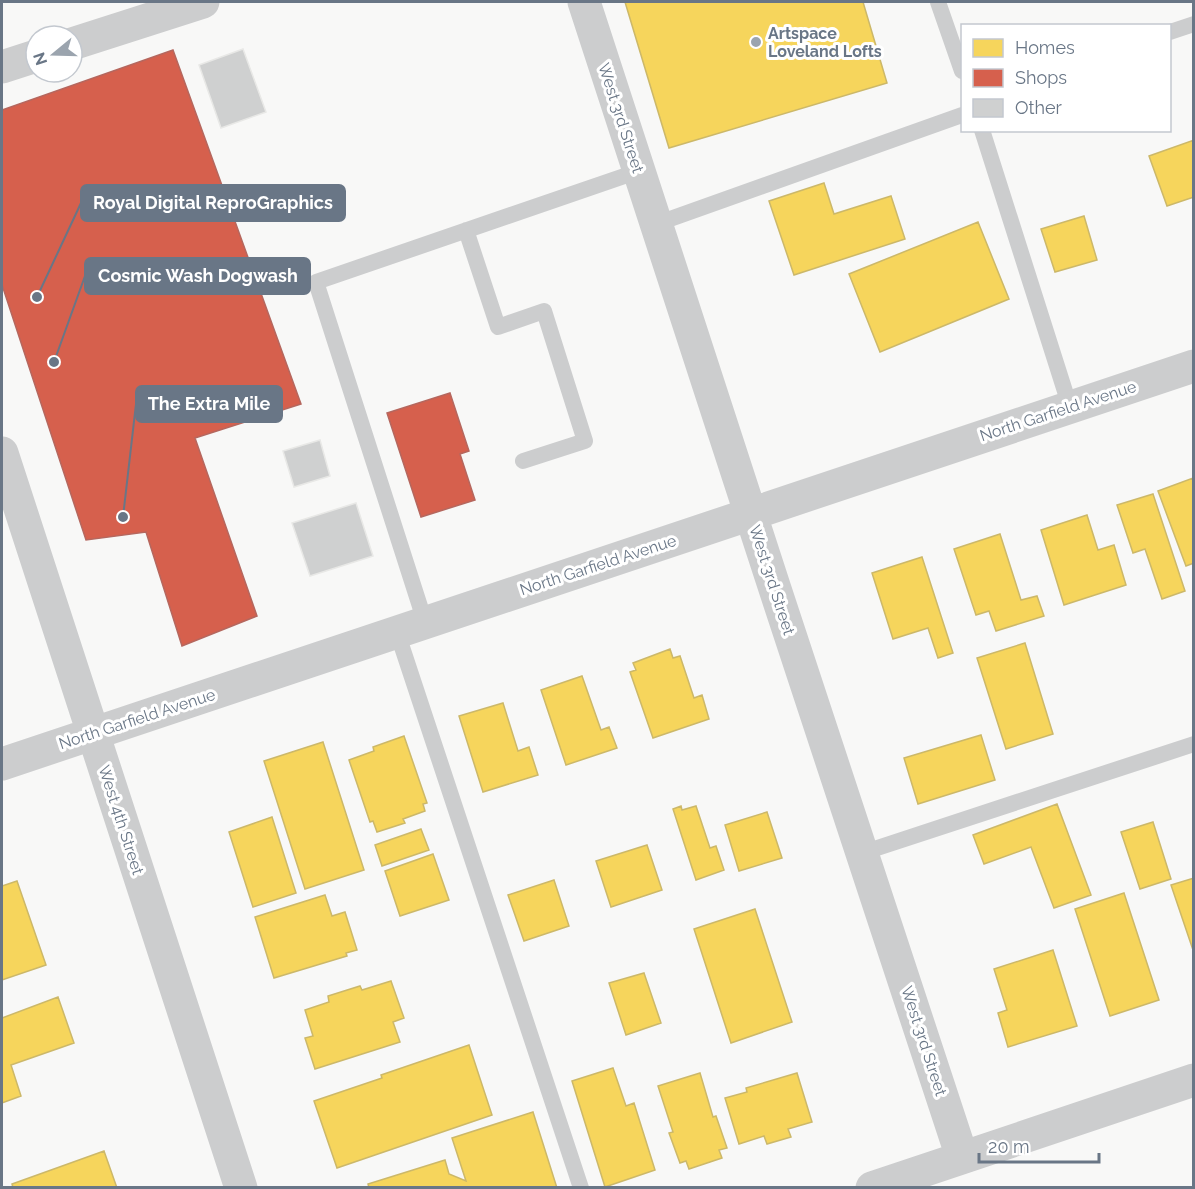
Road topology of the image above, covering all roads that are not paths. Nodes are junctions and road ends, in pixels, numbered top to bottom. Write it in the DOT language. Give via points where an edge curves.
graph roads {
  1 [pos="203,2"];
  2 [pos="584,2"];
  3 [pos="938,2"];
  4 [pos="1194,24"];
  5 [pos="1171,32"];
  6 [pos="84,40"];
  7 [pos="24,60"];
  8 [pos="961,65"];
  9 [pos="2,67"];
  10 [pos="961,116"];
  11 [pos="983,132"];
  12 [pos="639,171"];
  13 [pos="656,224"];
  14 [pos="466,230"];
  15 [pos="1194,366"];
  16 [pos="1070,407"];
  17 [pos="2,453"];
  18 [pos="523,461"];
  19 [pos="750,514"];
  20 [pos="411,627"];
  21 [pos="92,733"];
  22 [pos="1194,744"];
  23 [pos="2,764"];
  24 [pos="862,853"];
  25 [pos="1194,1080"];
  26 [pos="962,1157"];
  27 [pos="241,1188"];
  28 [pos="581,1188"];
  29 [pos="872,1188"];
  1 -- 6 [label="street"];
  2 -- 12 [label="street, West 3rd Street"];
  3 -- 8 [label="lane"];
  4 -- 5 [label="lane"];
  7 -- 9 [label="street"];
  10 -- 13 [label="lane"];
  11 -- 16 [label="lane"];
  12 -- 13 [label="street, West 3rd Street"];
  12 -- 14 [label="lane"];
  13 -- 19 [label="street, West 3rd Street"];
  14 -- 18 [label="lane" via="498,327 544,311 585,441"];
  14 -- 20 [label="lane" via="316,282"];
  15 -- 16 [label="street, North Garfield Avenue"];
  16 -- 19 [label="street, North Garfield Avenue"];
  17 -- 21 [label="street, West 4th Street"];
  19 -- 20 [label="street, North Garfield Avenue"];
  19 -- 24 [label="street, West 3rd Street"];
  20 -- 21 [label="street, North Garfield Avenue"];
  20 -- 28 [label="lane"];
  21 -- 23 [label="street, North Garfield Avenue"];
  21 -- 27 [label="street, West 4th Street"];
  22 -- 24 [label="lane"];
  24 -- 26 [label="street, West 3rd Street"];
  25 -- 26 [label="street"];
  26 -- 29 [label="street"];
}
